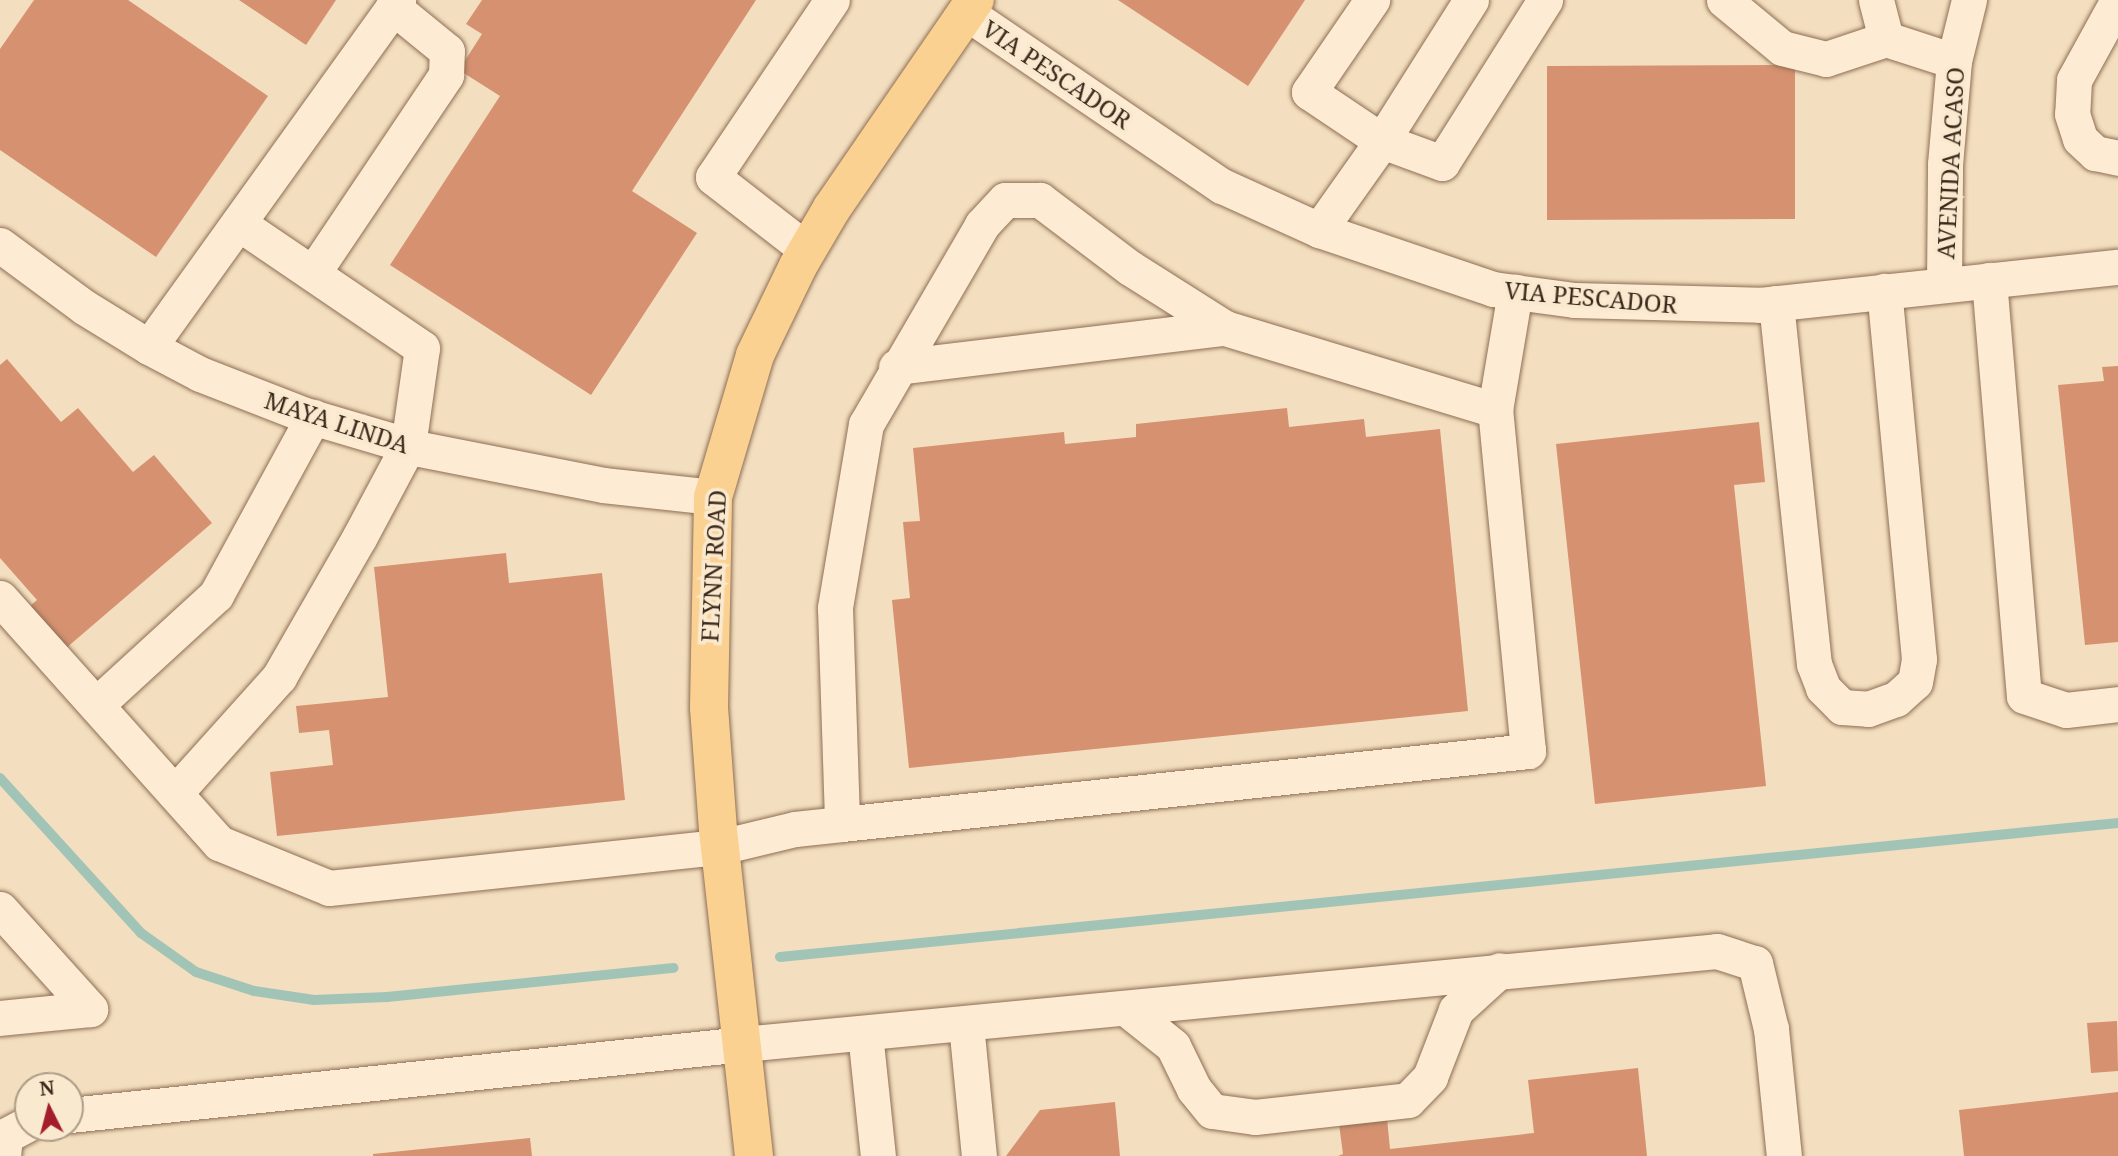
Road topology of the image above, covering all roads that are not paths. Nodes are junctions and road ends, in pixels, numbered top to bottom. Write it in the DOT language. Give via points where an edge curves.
graph roads {
  1 [pos="832,0"];
  2 [pos="1372,0"];
  3 [pos="1471,0"];
  4 [pos="1545,0"];
  5 [pos="1724,0"];
  6 [pos="1876,0"];
  7 [pos="1969,0"];
  8 [pos="2118,0"];
  9 [pos="396,3"];
  10 [pos="971,6"];
  11 [pos="1885,38"];
  12 [pos="1954,61"];
  13 [pos="1382,141"];
  14 [pos="2118,158"];
  15 [pos="238,223"];
  16 [pos="1319,230"];
  17 [pos="0,245"];
  18 [pos="807,250"];
  19 [pos="2118,267"];
  20 [pos="313,273"];
  21 [pos="1989,280"];
  22 [pos="1944,285"];
  23 [pos="1884,291"];
  24 [pos="1515,292"];
  25 [pos="1776,303"];
  26 [pos="1225,328"];
  27 [pos="149,347"];
  28 [pos="896,367"];
  29 [pos="1495,410"];
  30 [pos="313,417"];
  31 [pos="408,446"];
  32 [pos="713,497"];
  33 [pos="0,598"];
  34 [pos="2118,704"];
  35 [pos="96,705"];
  36 [pos="175,793"];
  37 [pos="842,824"];
  38 [pos="720,847"];
  39 [pos="0,909"];
  40 [pos="1500,970"];
  41 [pos="1127,1009"];
  42 [pos="0,1017"];
  43 [pos="966,1024"];
  44 [pos="864,1033"];
  45 [pos="743,1044"];
  46 [pos="84,1114"];
  47 [pos="14,1131"];
  48 [pos="3,1156"];
  49 [pos="754,1156"];
  50 [pos="878,1156"];
  51 [pos="979,1156"];
  52 [pos="1784,1156"];
  1 -- 18 [label="street" via="713,177"];
  2 -- 13 [label="street" via="1309,92"];
  3 -- 13 [label="street"];
  4 -- 13 [label="street" via="1442,163"];
  5 -- 11 [label="street" via="1782,48 1826,58"];
  6 -- 11 [label="street"];
  7 -- 12 [label="street, AVENIDA ACASO"];
  8 -- 14 [label="street" via="2074,80 2072,114 2080,139 2095,153"];
  9 -- 15 [label="street"];
  9 -- 20 [label="street" via="447,51 446,75"];
  10 -- 16 [label="street, VIA PESCADOR" via="1222,186"];
  10 -- 18 [label="main road, FLYNN ROAD"];
  11 -- 12 [label="street"];
  12 -- 22 [label="street, AVENIDA ACASO" via="1945,164"];
  13 -- 16 [label="street"];
  15 -- 20 [label="street"];
  15 -- 27 [label="street"];
  16 -- 24 [label="street, VIA PESCADOR" via="1446,275"];
  17 -- 27 [label="street, MAYA LINDA" via="84,307"];
  18 -- 32 [label="main road, FLYNN ROAD" via="755,355"];
  19 -- 21 [label="street, VIA PESCADOR"];
  20 -- 31 [label="street" via="422,348"];
  21 -- 22 [label="street, VIA PESCADOR"];
  21 -- 34 [label="street" via="2024,696 2066,710"];
  22 -- 23 [label="street, VIA PESCADOR"];
  23 -- 25 [label="street, VIA PESCADOR"];
  23 -- 25 [label="street" via="1919,659 1914,682 1895,699 1868,709 1842,707 1823,688 1814,664"];
  24 -- 25 [label="street, VIA PESCADOR" via="1680,305"];
  24 -- 29 [label="street"];
  26 -- 28 [label="street"];
  26 -- 28 [label="street" via="1130,268 1040,200 1005,200 982,225"];
  26 -- 29 [label="street"];
  27 -- 30 [label="street, MAYA LINDA" via="200,374"];
  28 -- 37 [label="street" via="866,424 835,608"];
  29 -- 37 [label="street" via="1528,751"];
  30 -- 31 [label="street, MAYA LINDA"];
  30 -- 35 [label="street" via="216,595"];
  31 -- 32 [label="street, MAYA LINDA" via="603,485"];
  31 -- 36 [label="street" via="279,677"];
  32 -- 38 [label="main road, FLYNN ROAD" via="709,708"];
  33 -- 35 [label="street"];
  35 -- 36 [label="street"];
  36 -- 38 [label="street" via="219,843 329,888"];
  37 -- 38 [label="street" via="794,829"];
  38 -- 45 [label="main road, FLYNN ROAD"];
  39 -- 42 [label="street" via="90,1009"];
  40 -- 41 [label="street"];
  40 -- 41 [label="street" via="1456,1010 1430,1077 1408,1100 1255,1117 1212,1111 1194,1089 1173,1046"];
  40 -- 52 [label="street" via="1717,951 1755,963 1771,1028"];
  41 -- 43 [label="street"];
  43 -- 44 [label="street"];
  43 -- 51 [label="street"];
  44 -- 45 [label="street"];
  44 -- 50 [label="street"];
  45 -- 46 [label="street"];
  45 -- 49 [label="main road, FLYNN ROAD"];
  47 -- 48 [label="street" via="5,1136"];
}
